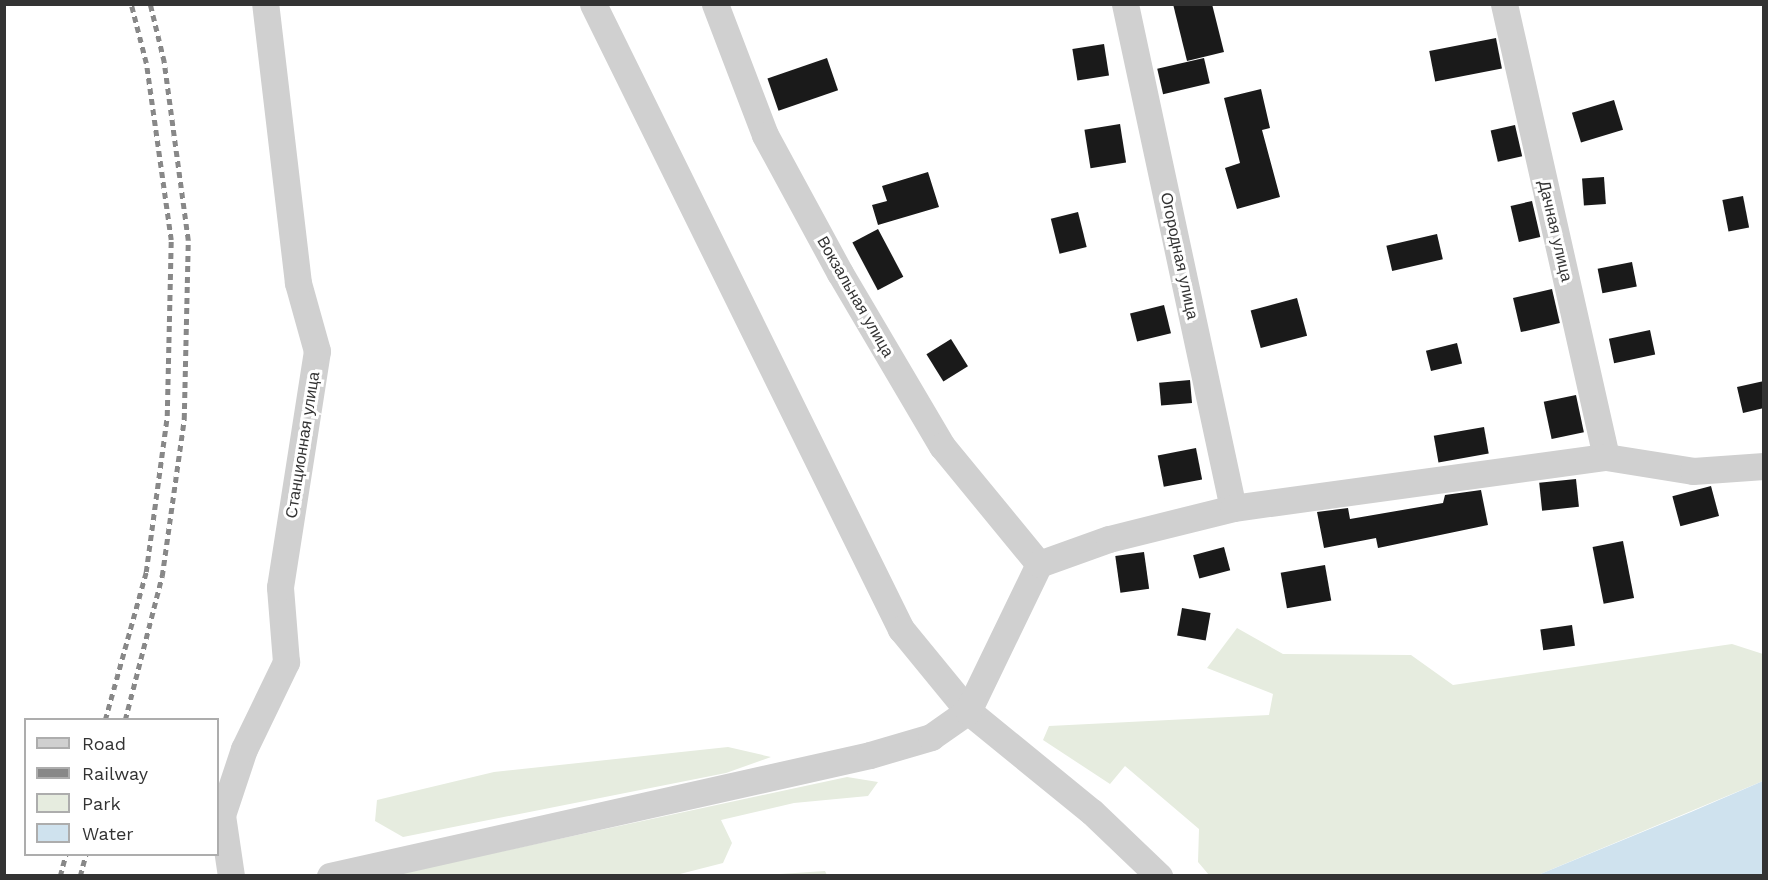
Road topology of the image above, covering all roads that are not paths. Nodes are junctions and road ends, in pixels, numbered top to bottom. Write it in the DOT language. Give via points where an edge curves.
graph roads {
  1 [pos="265,4"];
  2 [pos="593,4"];
  3 [pos="715,4"];
  4 [pos="1125,4"];
  5 [pos="1504,4"];
  6 [pos="1606,457"];
  7 [pos="1764,466"];
  8 [pos="1233,507"];
  9 [pos="1039,564"];
  10 [pos="968,711"];
  11 [pos="231,876"];
  12 [pos="330,876"];
  13 [pos="1159,876"];
  1 -- 11 [label="street, Станционная улица" via="298,283 317,351 280,587 286,662 244,749 222,815"];
  2 -- 10 [label="street" via="901,629"];
  3 -- 9 [label="street, Вокзальная улица" via="765,135 840,273 942,446"];
  4 -- 8 [label="street, Огородная улица"];
  5 -- 6 [label="street, Дачная улица"];
  6 -- 7 [label="street" via="1694,471"];
  6 -- 8 [label="street"];
  8 -- 9 [label="street" via="1109,539"];
  9 -- 10 [label="street"];
  10 -- 12 [label="street" via="931,737 870,755"];
  10 -- 13 [label="street" via="1092,812"];
}
